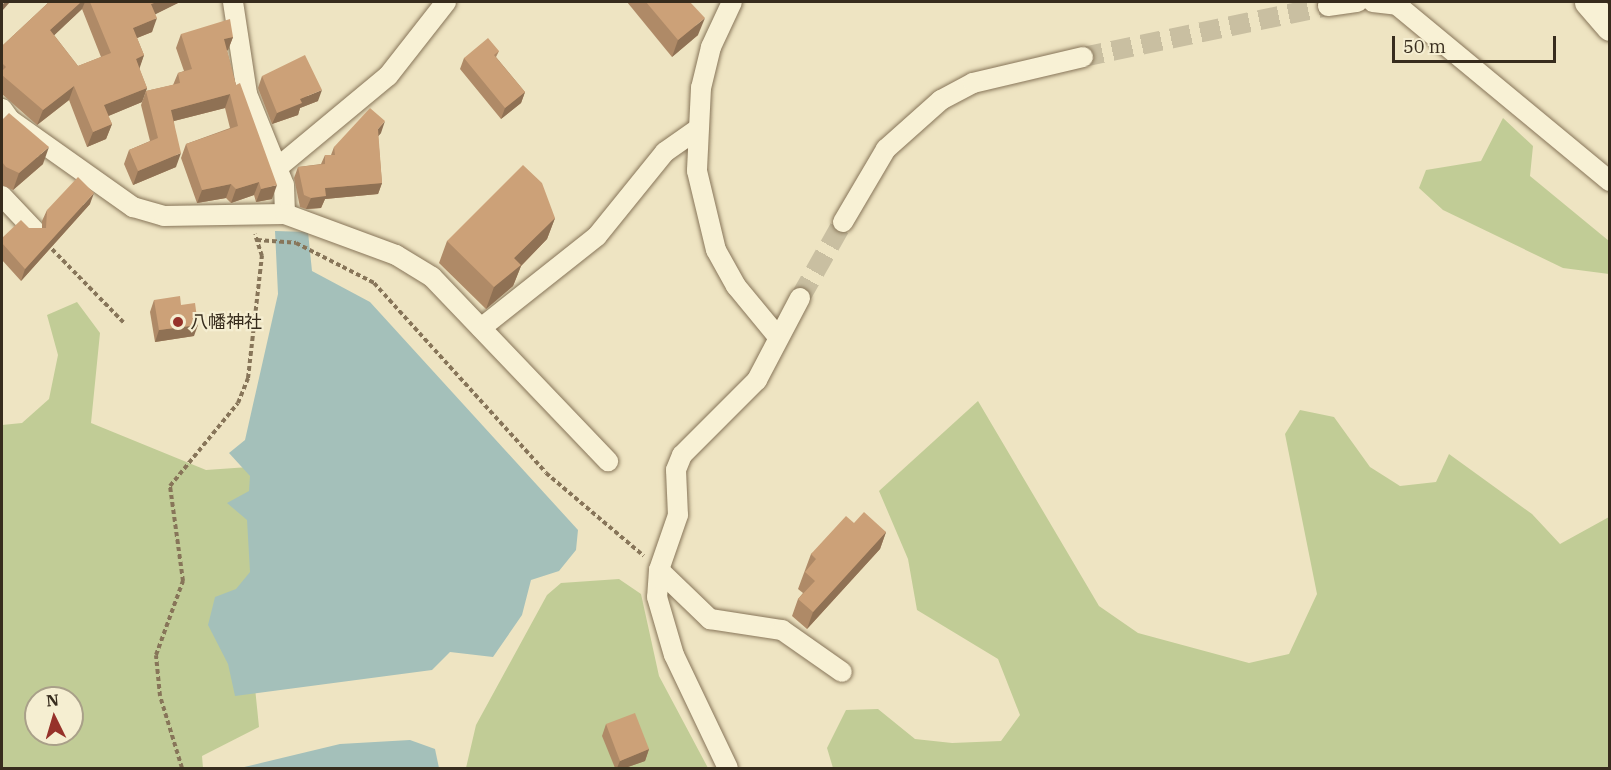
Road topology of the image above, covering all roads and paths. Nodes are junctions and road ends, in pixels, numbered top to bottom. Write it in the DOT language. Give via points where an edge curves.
graph roads {
  1 [pos="233,2"];
  2 [pos="446,2"];
  3 [pos="732,2"];
  4 [pos="1358,2"];
  5 [pos="1373,2"];
  6 [pos="1588,2"];
  7 [pos="1328,6"];
  8 [pos="1610,27"];
  9 [pos="1083,57"];
  10 [pos="2,108"];
  11 [pos="695,131"];
  12 [pos="277,168"];
  13 [pos="1610,181"];
  14 [pos="2,196"];
  15 [pos="285,214"];
  16 [pos="249,216"];
  17 [pos="843,222"];
  18 [pos="34,230"];
  19 [pos="257,240"];
  20 [pos="800,298"];
  21 [pos="125,324"];
  22 [pos="481,328"];
  23 [pos="778,337"];
  24 [pos="608,461"];
  25 [pos="658,570"];
  26 [pos="842,672"];
  27 [pos="182,768"];
  28 [pos="728,768"];
  1 -- 12 [label="street" via="247,94"];
  2 -- 12 [label="street" via="388,76"];
  3 -- 11 [label="street" via="711,47"];
  4 -- 7 [label="street"];
  5 -- 13 [label="street" via="1397,5"];
  6 -- 8 [label="main road"];
  9 -- 17 [label="street" via="973,83 941,100 886,149"];
  10 -- 16 [label="street" via="10,120 133,207 164,216"];
  11 -- 22 [label="street" via="665,152 597,236"];
  11 -- 23 [label="street" via="703,213 716,250 736,286"];
  12 -- 15 [label="street"];
  14 -- 18 [label="street"];
  15 -- 16 [label="street"];
  15 -- 22 [label="street" via="396,255 432,277"];
  16 -- 19 [label="path"];
  18 -- 21 [label="path"];
  19 -- 25 [label="path" via="296,243 374,283 546,473"];
  19 -- 27 [label="path" via="262,256 248,378 238,403 170,486 183,581 156,655 160,696"];
  20 -- 23 [label="street"];
  22 -- 24 [label="street"];
  23 -- 25 [label="street" via="757,380 682,455 676,470 678,515"];
  25 -- 26 [label="street" via="710,619 782,630"];
  25 -- 28 [label="street" via="657,597 674,655"];
}
